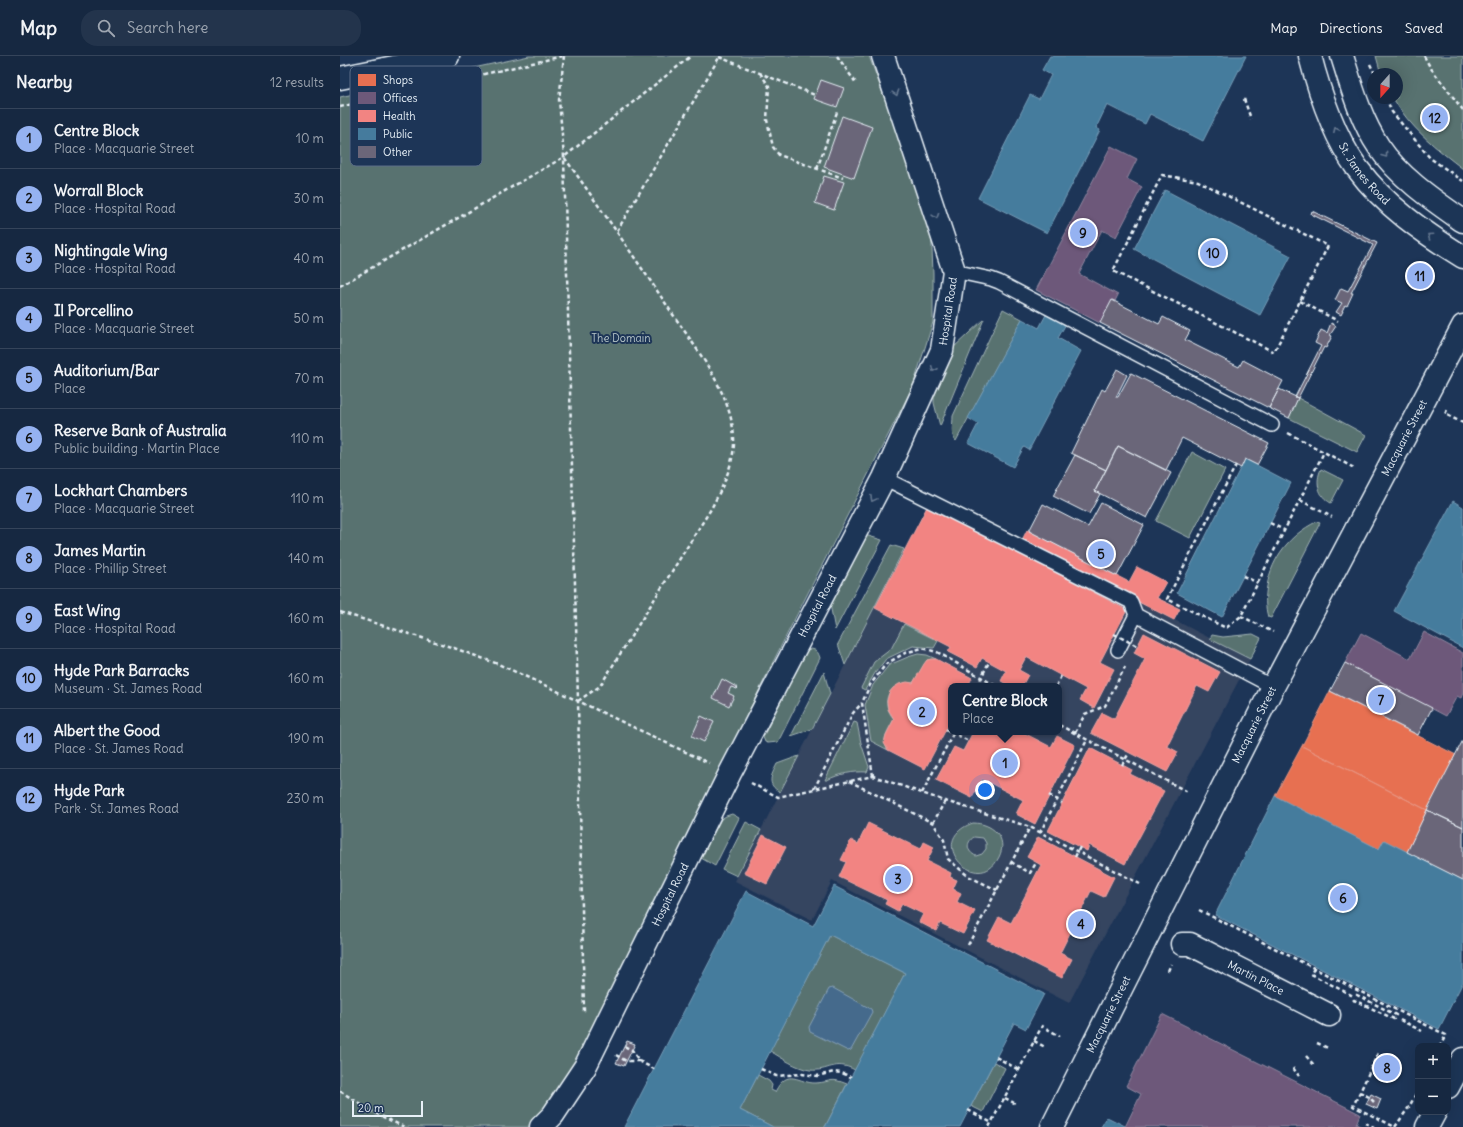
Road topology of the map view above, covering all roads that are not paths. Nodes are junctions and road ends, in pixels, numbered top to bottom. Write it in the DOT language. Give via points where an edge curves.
graph roads {
  1 [pos="448,56"];
  2 [pos="883,56"];
  3 [pos="1310,56"];
  4 [pos="1342,56"];
  5 [pos="399,66"];
  6 [pos="350,76"];
  7 [pos="340,78"];
  8 [pos="1463,221"];
  9 [pos="1463,257"];
  10 [pos="954,271"];
  11 [pos="1463,326"];
  12 [pos="1272,425"];
  13 [pos="884,478"];
  14 [pos="1136,615"];
  15 [pos="1118,650"];
  16 [pos="1273,687"];
  17 [pos="1182,944"];
  18 [pos="1329,1015"];
  19 [pos="1463,1059"];
  20 [pos="1451,1081"];
  21 [pos="1434,1115"];
  22 [pos="541,1127"];
  23 [pos="1052,1127"];
  24 [pos="1428,1127"];
  1 -- 5 [label="street"];
  2 -- 10 [label="street, Hospital Road, one-way"];
  9 -- 3 [label="street, St. James Road, one-way" via="1392,206 1356,166 1334,125"];
  4 -- 8 [label="street, one-way" via="1378,146 1410,181"];
  6 -- 7 [label="street"];
  10 -- 12 [label="lane" via="999,282"];
  10 -- 13 [label="street, Hospital Road, one-way" via="942,350"];
  11 -- 16 [label="street, Macquarie Street"];
  13 -- 14 [label="lane" via="1131,602"];
  13 -- 22 [label="street, Hospital Road, one-way" via="730,773 585,1067 553,1115"];
  14 -- 15 [label="lane"];
  14 -- 16 [label="lane"];
  16 -- 23 [label="street, Macquarie Street"];
  17 -- 18 [label="street, Martin Place" via="1190,944"];
  19 -- 20 [label="street"];
  21 -- 24 [label="street"];
}
